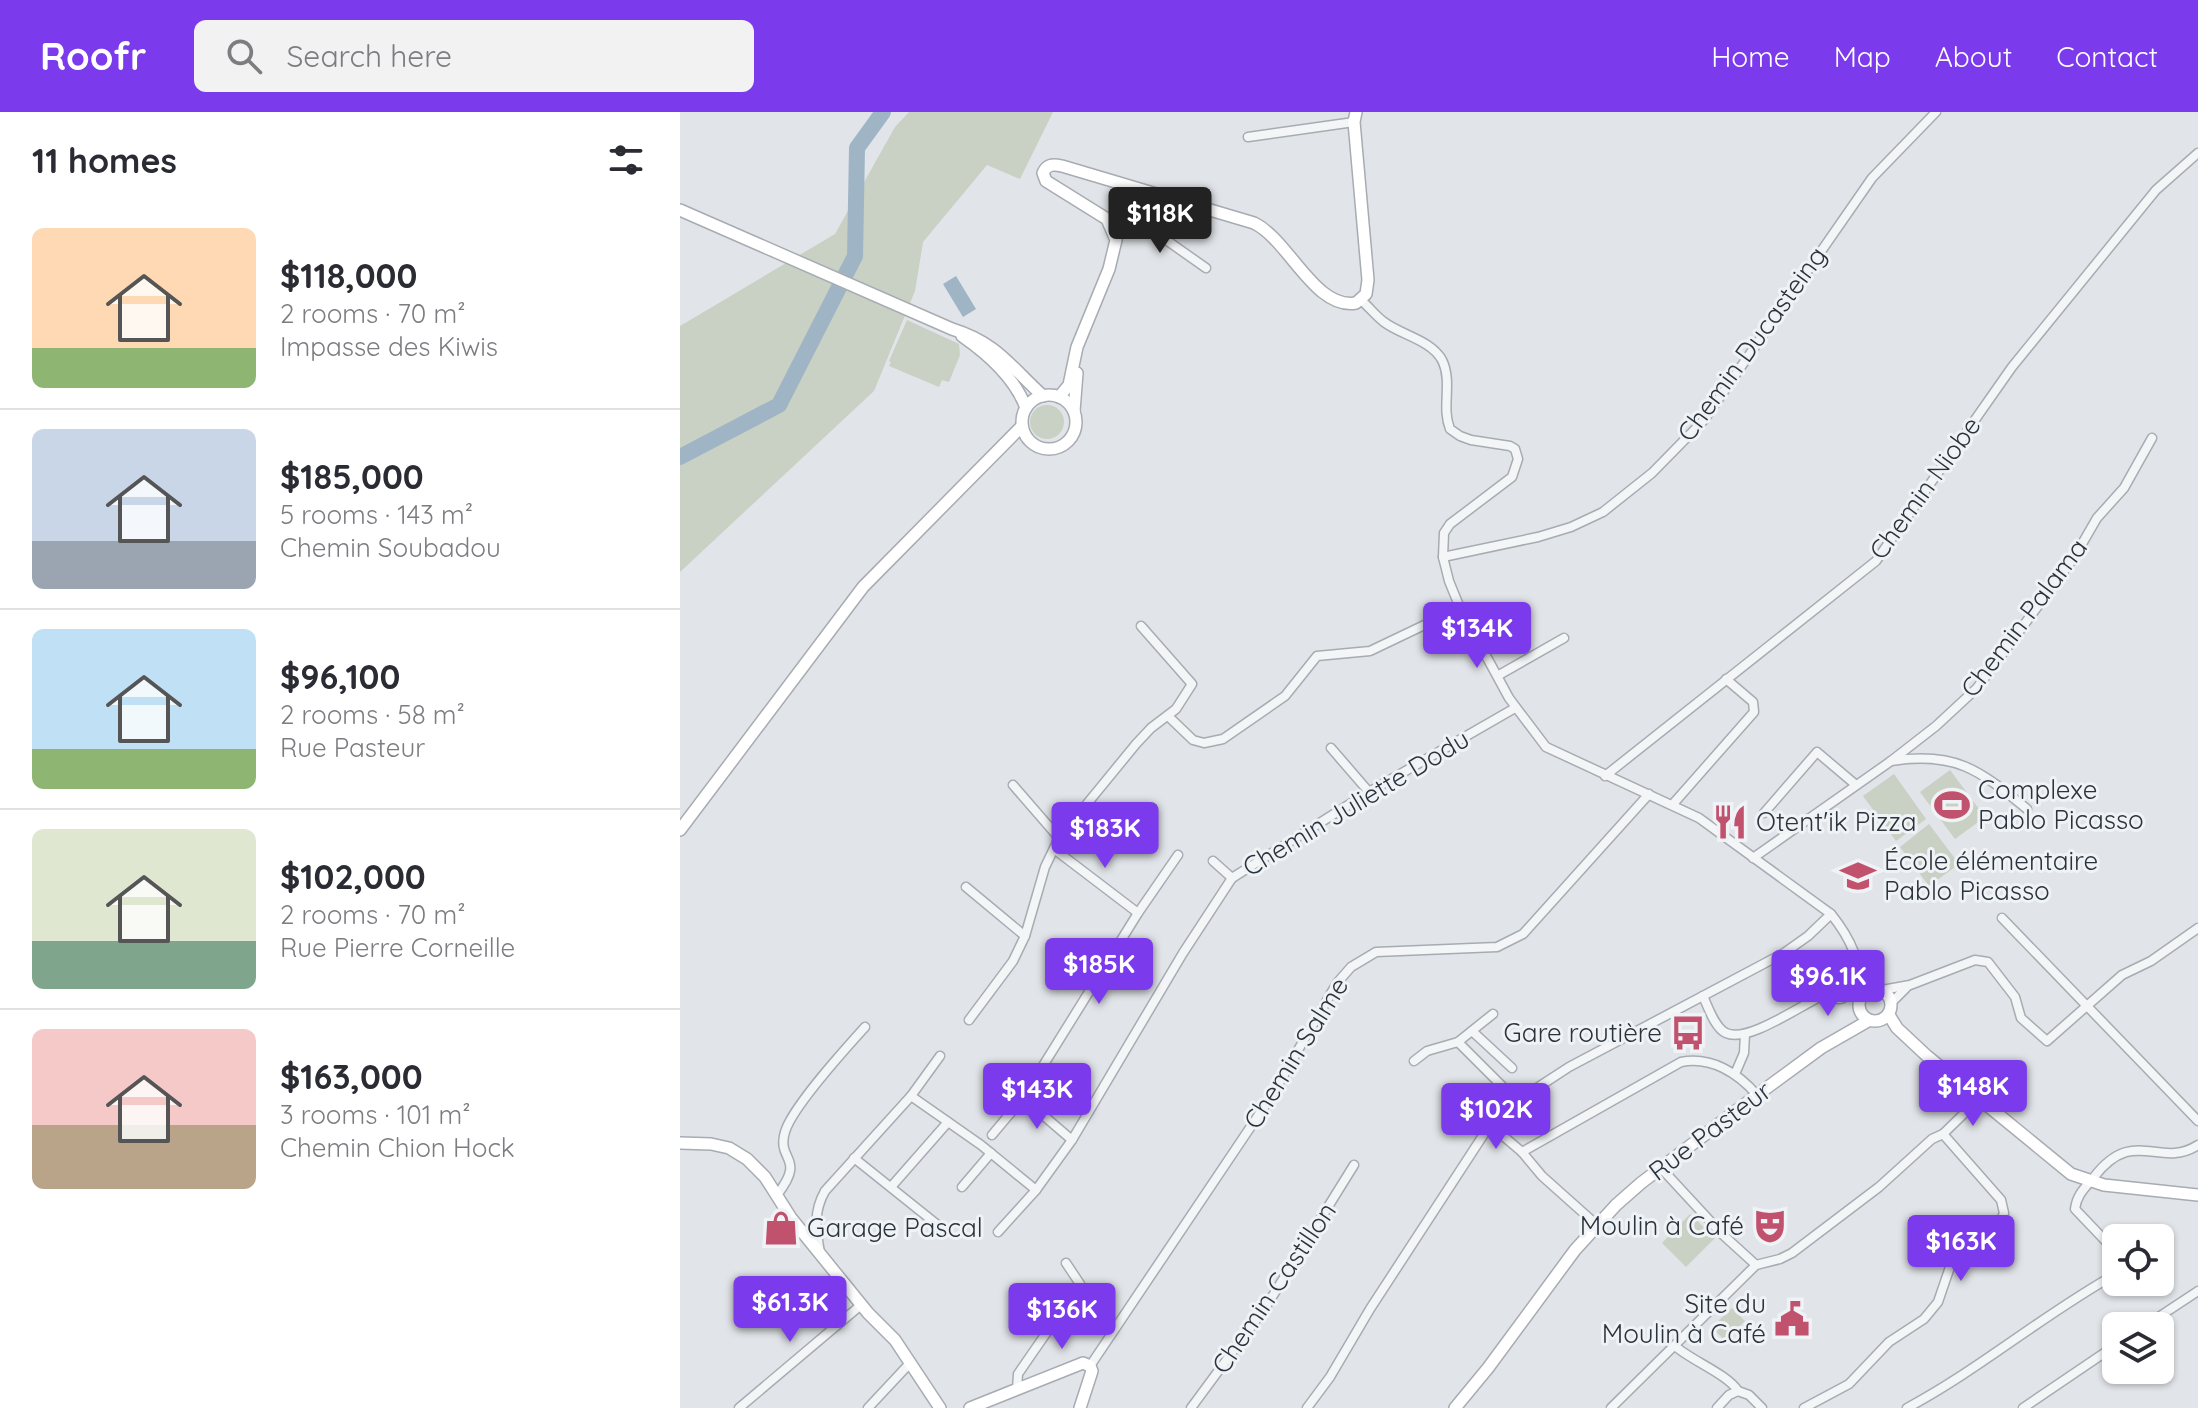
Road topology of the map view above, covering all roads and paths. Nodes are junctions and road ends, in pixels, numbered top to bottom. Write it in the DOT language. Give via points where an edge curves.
graph roads {
  1 [pos="1936,112"];
  2 [pos="1355,117"];
  3 [pos="1248,137"];
  4 [pos="2198,153"];
  5 [pos="680,210"];
  6 [pos="1115,234"];
  7 [pos="1206,268"];
  8 [pos="1361,300"];
  9 [pos="952,329"];
  10 [pos="972,343"];
  11 [pos="990,345"];
  12 [pos="1075,356"];
  13 [pos="1043,396"];
  14 [pos="1059,397"];
  15 [pos="1026,408"];
  16 [pos="1074,412"];
  17 [pos="1022,426"];
  18 [pos="2152,438"];
  19 [pos="1029,440"];
  20 [pos="999,451"];
  21 [pos="1443,557"];
  22 [pos="1460,608"];
  23 [pos="1141,626"];
  24 [pos="1564,638"];
  25 [pos="1499,675"];
  26 [pos="1726,679"];
  27 [pos="1515,708"];
  28 [pos="1168,716"];
  29 [pos="1918,740"];
  30 [pos="1331,748"];
  31 [pos="1928,757"];
  32 [pos="1891,761"];
  33 [pos="1605,776"];
  34 [pos="1013,785"];
  35 [pos="1856,785"];
  36 [pos="1369,792"];
  37 [pos="1649,794"];
  38 [pos="1673,804"];
  39 [pos="2027,809"];
  40 [pos="1764,813"];
  41 [pos="680,830"];
  42 [pos="1059,838"];
  43 [pos="1054,849"];
  44 [pos="1178,855"];
  45 [pos="1753,858"];
  46 [pos="1213,861"];
  47 [pos="1232,878"];
  48 [pos="966,887"];
  49 [pos="1138,913"];
  50 [pos="1831,914"];
  51 [pos="2002,918"];
  52 [pos="2198,928"];
  53 [pos="1025,936"];
  54 [pos="1861,972"];
  55 [pos="1910,985"];
  56 [pos="1879,990"];
  57 [pos="1830,992"];
  58 [pos="1862,995"];
  59 [pos="1703,996"];
  60 [pos="2087,1006"];
  61 [pos="1859,1011"];
  62 [pos="1493,1014"];
  63 [pos="1882,1015"];
  64 [pos="969,1020"];
  65 [pos="865,1027"];
  66 [pos="1472,1031"];
  67 [pos="1745,1034"];
  68 [pos="1458,1042"];
  69 [pos="1821,1048"];
  70 [pos="940,1056"];
  71 [pos="1414,1061"];
  72 [pos="1512,1068"];
  73 [pos="1735,1074"];
  74 [pos="1757,1095"];
  75 [pos="911,1096"];
  76 [pos="1023,1098"];
  77 [pos="1979,1099"];
  78 [pos="1516,1100"];
  79 [pos="2198,1121"];
  80 [pos="948,1122"];
  81 [pos="1489,1124"];
  82 [pos="1943,1134"];
  83 [pos="992,1135"];
  84 [pos="1072,1140"];
  85 [pos="680,1143"];
  86 [pos="2198,1145"];
  87 [pos="1522,1152"];
  88 [pos="991,1153"];
  89 [pos="854,1158"];
  90 [pos="1354,1165"];
  91 [pos="1661,1168"];
  92 [pos="2090,1182"];
  93 [pos="891,1187"];
  94 [pos="962,1187"];
  95 [pos="1036,1190"];
  96 [pos="777,1195"];
  97 [pos="2198,1195"];
  98 [pos="939,1226"];
  99 [pos="1598,1226"];
  100 [pos="998,1232"];
  101 [pos="2102,1237"];
  102 [pos="820,1253"];
  103 [pos="1066,1263"];
  104 [pos="1756,1265"];
  105 [pos="2102,1282"];
  106 [pos="2198,1291"];
  107 [pos="861,1305"];
  108 [pos="2166,1312"];
  109 [pos="1675,1346"];
  110 [pos="2102,1354"];
  111 [pos="911,1362"];
  112 [pos="1090,1366"];
  113 [pos="1017,1389"];
  114 [pos="1738,1391"];
  115 [pos="739,1408"];
  116 [pos="868,1408"];
  117 [pos="940,1408"];
  118 [pos="970,1408"];
  119 [pos="1080,1408"];
  120 [pos="1191,1408"];
  121 [pos="1307,1408"];
  122 [pos="1455,1408"];
  123 [pos="1611,1408"];
  124 [pos="1717,1408"];
  125 [pos="1762,1408"];
  126 [pos="1804,1408"];
  127 [pos="1907,1408"];
  128 [pos="2023,1408"];
  1 -- 21 [label="street, Chemin Ducasteing" via="1872,178 1704,420 1652,473 1603,512 1571,527"];
  2 -- 3 [label="street"];
  2 -- 8 [label="main road" via="1368,280"];
  4 -- 26 [label="street, Chemin Niobe" via="2156,190 2012,367 1876,561"];
  5 -- 9 [label="main road"];
  6 -- 7 [label="street" via="1139,227 1152,230"];
  6 -- 8 [label="main road" via="1107,219 1048,183 1043,176 1046,167 1062,166 1254,223 1269,232 1328,298 1349,304"];
  6 -- 12 [label="main road" via="1114,255"];
  8 -- 21 [label="street" via="1442,360 1450,429 1471,440 1510,446 1517,454 1512,477 1450,524 1444,533"];
  9 -- 10 [label="main road"];
  9 -- 11 [label="main road"];
  10 -- 11 [label="main road"];
  10 -- 15 [label="main road" via="1010,380"];
  11 -- 13 [label="main road"];
  12 -- 14 [label="main road" via="1069,385"];
  12 -- 16 [label="main road"];
  13 -- 14 [label="main road"];
  13 -- 15 [label="main road"];
  14 -- 16 [label="main road"];
  15 -- 17 [label="main road"];
  16 -- 19 [label="main road" via="1076,429 1067,443 1043,449"];
  17 -- 19 [label="main road"];
  17 -- 20 [label="main road"];
  18 -- 29 [label="street, Chemin Palama" via="2124,488 1977,688"];
  19 -- 20 [label="main road"];
  20 -- 41 [label="main road" via="863,587"];
  21 -- 22 [label="street"];
  22 -- 25 [label="street"];
  22 -- 28 [label="street" via="1370,651 1317,656 1285,696 1223,739 1193,740"];
  23 -- 28 [label="street" via="1192,684"];
  24 -- 25 [label="street"];
  25 -- 27 [label="street"];
  26 -- 33 [label="street, Chemin Niobe"];
  26 -- 38 [label="street" via="1753,702 1754,712"];
  27 -- 33 [label="street" via="1546,747"];
  27 -- 36 [label="street, Chemin Juliette Dodu"];
  28 -- 42 [label="street" via="1136,744"];
  29 -- 31 [label="street"];
  29 -- 32 [label="street, Chemin Palama"];
  30 -- 36 [label="street"];
  31 -- 32 [label="street"];
  31 -- 39 [label="street" via="1991,779"];
  32 -- 35 [label="street, Chemin Palama"];
  33 -- 37 [label="street"];
  34 -- 42 [label="street"];
  35 -- 40 [label="street" via="1817,752"];
  35 -- 45 [label="street, Chemin Palama"];
  36 -- 47 [label="street, Chemin Juliette Dodu"];
  37 -- 38 [label="street"];
  37 -- 112 [label="street, Chemin Salme" via="1523,934 1497,947 1376,952 1351,967"];
  38 -- 45 [label="street"];
  42 -- 43 [label="street"];
  43 -- 49 [label="street"];
  43 -- 53 [label="street"];
  44 -- 49 [label="street"];
  45 -- 50 [label="street"];
  46 -- 47 [label="street"];
  47 -- 84 [label="street, Chemin Juliette Dodu"];
  48 -- 53 [label="street"];
  49 -- 76 [label="street"];
  50 -- 54 [label="street" via="1856,951"];
  50 -- 59 [label="street" via="1796,945"];
  51 -- 60 [label="street"];
  52 -- 60 [label="street" via="2122,975"];
  53 -- 64 [label="street"];
  54 -- 56 [label="street"];
  54 -- 58 [label="street"];
  55 -- 56 [label="street"];
  55 -- 60 [label="street" via="1975,960 1988,962 2015,997 2021,1018 2047,1041"];
  55 -- 63 [label="street"];
  56 -- 58 [label="main road"];
  56 -- 63 [label="main road"];
  57 -- 67 [label="street"];
  58 -- 61 [label="main road"];
  59 -- 67 [label="street" via="1720,1028 1727,1034"];
  59 -- 78 [label="street"];
  60 -- 79 [label="street"];
  61 -- 63 [label="main road"];
  61 -- 69 [label="main road, Rue Pasteur"];
  62 -- 66 [label="street"];
  63 -- 69 [label="main road, Rue Pasteur"];
  63 -- 77 [label="main road"];
  65 -- 96 [label="street" via="786,1129 783,1144 791,1172"];
  66 -- 68 [label="street"];
  66 -- 72 [label="street"];
  67 -- 73 [label="street"];
  68 -- 71 [label="street" via="1427,1051"];
  68 -- 78 [label="street"];
  69 -- 74 [label="main road, Rue Pasteur"];
  70 -- 75 [label="street"];
  73 -- 74 [label="street"];
  73 -- 87 [label="street" via="1705,1061 1681,1062"];
  74 -- 91 [label="main road, Rue Pasteur"];
  75 -- 80 [label="street"];
  75 -- 89 [label="street"];
  76 -- 83 [label="street"];
  76 -- 84 [label="street"];
  77 -- 82 [label="street"];
  77 -- 92 [label="main road" via="2055,1163"];
  78 -- 81 [label="street"];
  80 -- 88 [label="street"];
  80 -- 93 [label="street"];
  81 -- 87 [label="street"];
  81 -- 121 [label="street"];
  82 -- 104 [label="street" via="1792,1253"];
  82 -- 126 [label="street" via="2001,1200 2001,1220 1951,1264 1938,1302 1924,1319 1889,1342 1849,1384"];
  84 -- 95 [label="street, Chemin Juliette Dodu"];
  85 -- 96 [label="main road" via="729,1148 747,1159"];
  86 -- 92 [label="street" via="2176,1153 2121,1152"];
  87 -- 99 [label="street"];
  88 -- 94 [label="street"];
  88 -- 95 [label="street"];
  89 -- 93 [label="street"];
  89 -- 102 [label="street" via="817,1205"];
  90 -- 120 [label="street, Chemin Castillon" via="1267,1305"];
  91 -- 99 [label="main road, Rue Pasteur"];
  91 -- 104 [label="street"];
  92 -- 97 [label="main road"];
  92 -- 101 [label="street" via="2075,1209"];
  93 -- 98 [label="street"];
  95 -- 100 [label="street, Chemin Juliette Dodu"];
  96 -- 102 [label="main road"];
  99 -- 122 [label="main road, Rue Pasteur"];
  102 -- 107 [label="main road"];
  103 -- 113 [label="street" via="1080,1284 1018,1374"];
  104 -- 109 [label="street"];
  105 -- 127 [label="street"];
  106 -- 108 [label="street"];
  107 -- 111 [label="main road"];
  107 -- 115 [label="street"];
  109 -- 114 [label="street"];
  109 -- 123 [label="street"];
  110 -- 128 [label="street"];
  111 -- 116 [label="street"];
  111 -- 117 [label="main road"];
  112 -- 113 [label="main road" via="1075,1365"];
  112 -- 119 [label="main road"];
  113 -- 118 [label="main road"];
  114 -- 124 [label="street"];
  114 -- 125 [label="street"];
}
